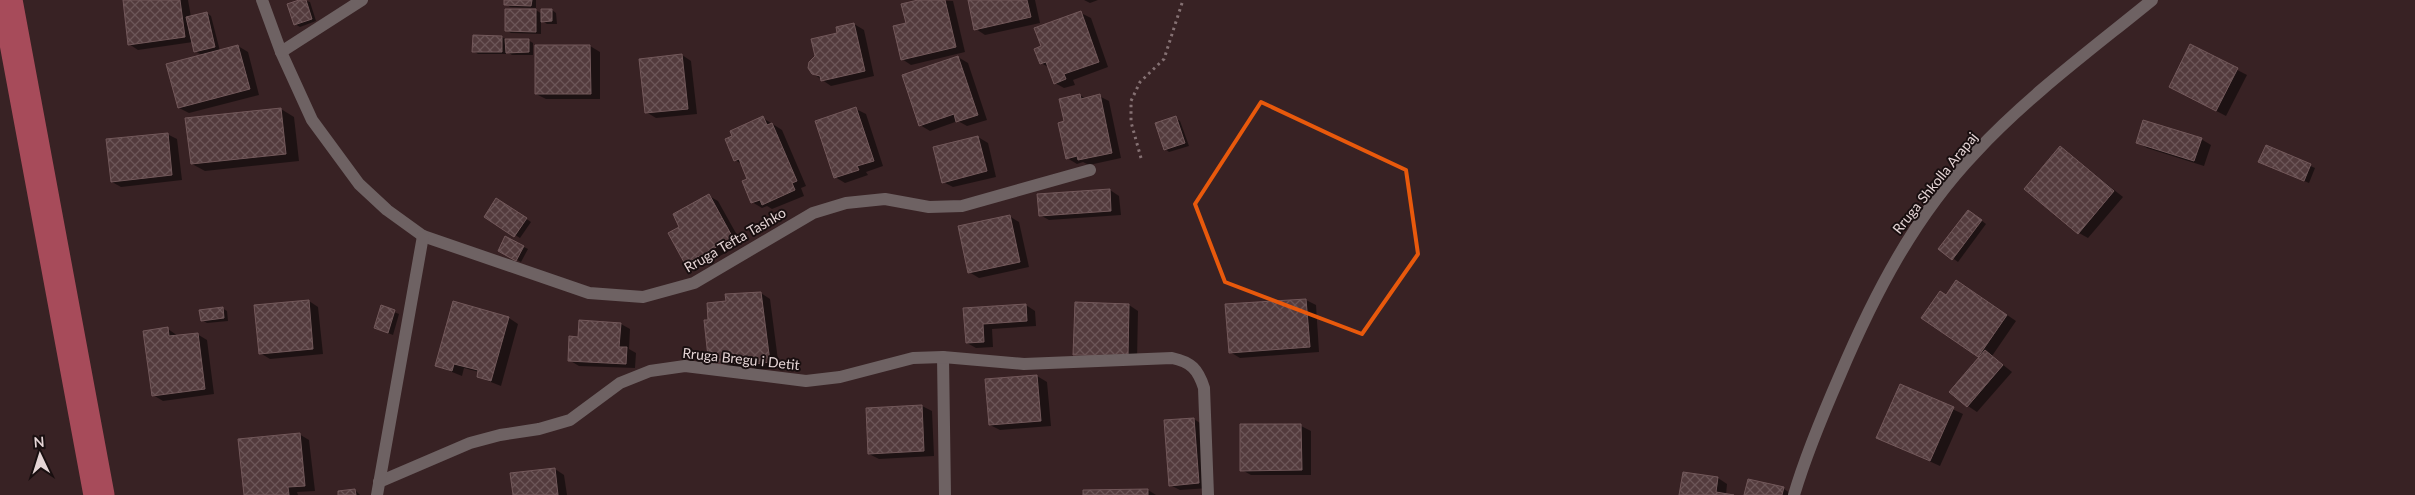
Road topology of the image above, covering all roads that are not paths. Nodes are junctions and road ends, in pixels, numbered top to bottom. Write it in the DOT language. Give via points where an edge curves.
graph roads {
  1 [pos="262,0"];
  2 [pos="362,0"];
  3 [pos="2152,0"];
  4 [pos="281,52"];
  5 [pos="1090,170"];
  6 [pos="423,236"];
  7 [pos="942,357"];
  8 [pos="379,482"];
  9 [pos="377,495"];
  10 [pos="945,495"];
  11 [pos="1208,495"];
  12 [pos="1794,495"];
  1 -- 4 [label="street, Rruga Tefta Tashko"];
  2 -- 4 [label="street"];
  3 -- 12 [label="street, Rruga Shkolla Arapaj" via="2036,94 1974,154 1911,233 1867,311 1822,416"];
  4 -- 6 [label="street, Rruga Tefta Tashko" via="312,120 359,184 387,210"];
  5 -- 6 [label="street, Rruga Tefta Tashko" via="962,206 929,207 885,199 846,203 813,213 694,283 643,297 589,293"];
  6 -- 8 [label="street"];
  7 -- 8 [label="street, Rruga Bregu i Detit" via="913,358 840,377 806,381 685,366 650,371 620,383 570,420 539,430 470,443"];
  7 -- 10 [label="street"];
  7 -- 11 [label="street, Rruga Bregu i Detit" via="1024,364 1172,358 1188,362 1199,372 1204,388"];
  8 -- 9 [label="street"];
}
